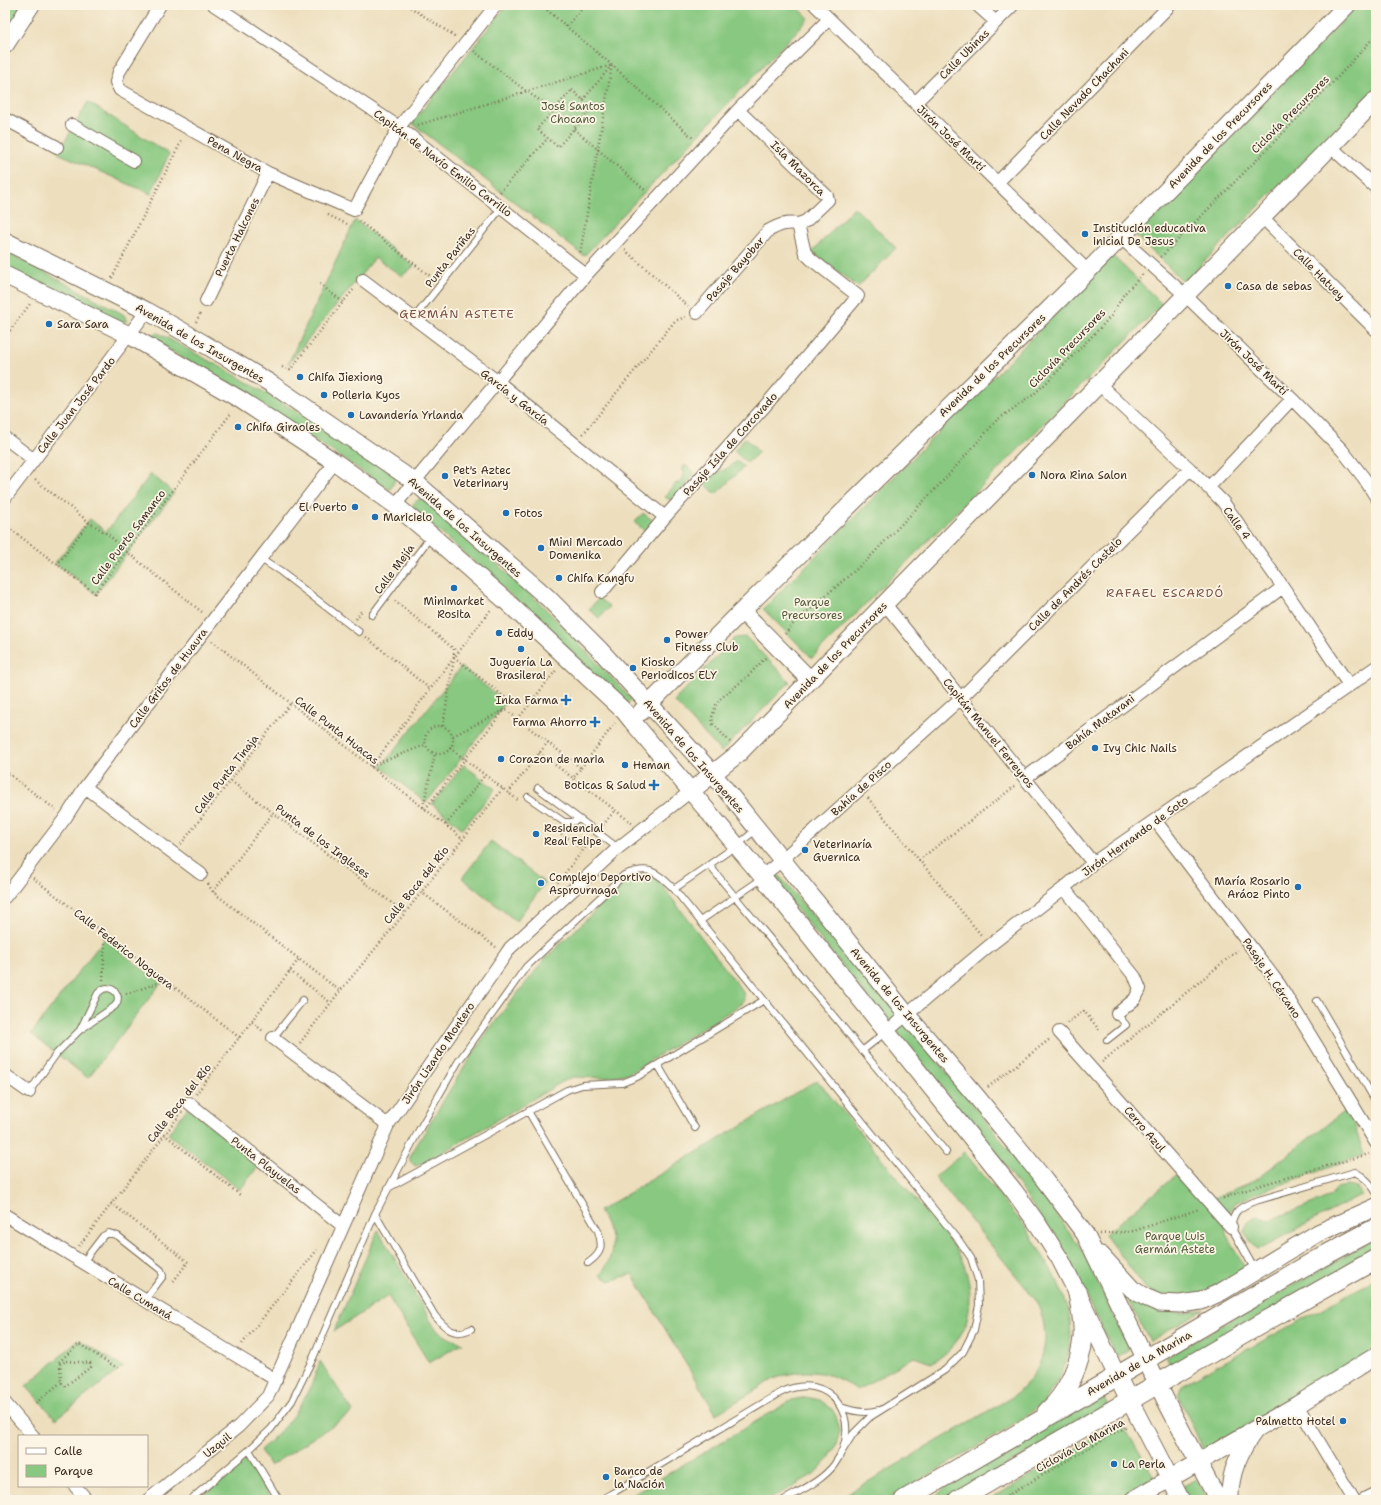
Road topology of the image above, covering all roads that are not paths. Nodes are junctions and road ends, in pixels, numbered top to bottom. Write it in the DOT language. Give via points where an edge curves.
graph roads {
  1 [pos="31,5"];
  2 [pos="160,5"];
  3 [pos="214,5"];
  4 [pos="496,5"];
  5 [pos="815,5"];
  6 [pos="977,5"];
  7 [pos="1013,5"];
  8 [pos="1170,5"];
  9 [pos="1347,5"];
  10 [pos="829,19"];
  11 [pos="996,22"];
  12 [pos="5,46"];
  13 [pos="1376,100"];
  14 [pos="915,103"];
  15 [pos="738,110"];
  16 [pos="5,119"];
  17 [pos="72,125"];
  18 [pos="401,128"];
  19 [pos="57,147"];
  20 [pos="1331,147"];
  21 [pos="134,161"];
  22 [pos="268,173"];
  23 [pos="997,183"];
  24 [pos="1376,188"];
  25 [pos="498,204"];
  26 [pos="1262,217"];
  27 [pos="798,224"];
  28 [pos="1121,238"];
  29 [pos="5,241"];
  30 [pos="582,271"];
  31 [pos="1088,272"];
  32 [pos="5,275"];
  33 [pos="363,280"];
  34 [pos="1185,295"];
  35 [pos="206,301"];
  36 [pos="147,311"];
  37 [pos="697,313"];
  38 [pos="414,318"];
  39 [pos="1376,330"];
  40 [pos="129,335"];
  41 [pos="497,382"];
  42 [pos="1099,384"];
  43 [pos="1292,399"];
  44 [pos="5,438"];
  45 [pos="34,460"];
  46 [pos="335,462"];
  47 [pos="1190,468"];
  48 [pos="415,482"];
  49 [pos="1208,488"];
  50 [pos="1376,497"];
  51 [pos="5,498"];
  52 [pos="395,506"];
  53 [pos="665,517"];
  54 [pos="431,535"];
  55 [pos="259,558"];
  56 [pos="1283,587"];
  57 [pos="602,592"];
  58 [pos="885,604"];
  59 [pos="742,611"];
  60 [pos="372,615"];
  61 [pos="359,632"];
  62 [pos="1376,667"];
  63 [pos="810,680"];
  64 [pos="1350,685"];
  65 [pos="961,698"];
  66 [pos="649,705"];
  67 [pos="632,721"];
  68 [pos="713,774"];
  69 [pos="1025,778"];
  70 [pos="85,787"];
  71 [pos="538,788"];
  72 [pos="691,791"];
  73 [pos="528,797"];
  74 [pos="579,819"];
  75 [pos="1155,820"];
  76 [pos="757,829"];
  77 [pos="736,846"];
  78 [pos="618,848"];
  79 [pos="782,860"];
  80 [pos="1093,863"];
  81 [pos="709,865"];
  82 [pos="201,874"];
  83 [pos="762,877"];
  84 [pos="1064,888"];
  85 [pos="674,889"];
  86 [pos="5,897"];
  87 [pos="735,897"];
  88 [pos="700,921"];
  89 [pos="303,1000"];
  90 [pos="764,1000"];
  91 [pos="1317,1001"];
  92 [pos="1117,1014"];
  93 [pos="907,1015"];
  94 [pos="80,1030"];
  95 [pos="886,1032"];
  96 [pos="1058,1032"];
  97 [pos="273,1038"];
  98 [pos="1108,1040"];
  99 [pos="862,1051"];
  100 [pos="658,1065"];
  101 [pos="5,1075"];
  102 [pos="29,1092"];
  103 [pos="1376,1102"];
  104 [pos="188,1103"];
  105 [pos="528,1112"];
  106 [pos="388,1125"];
  107 [pos="695,1128"];
  108 [pos="1376,1143"];
  109 [pos="946,1152"];
  110 [pos="388,1189"];
  111 [pos="1376,1192"];
  112 [pos="1376,1207"];
  113 [pos="375,1214"];
  114 [pos="5,1215"];
  115 [pos="343,1226"];
  116 [pos="1231,1227"];
  117 [pos="1376,1228"];
  118 [pos="1087,1237"];
  119 [pos="1376,1259"];
  120 [pos="83,1262"];
  121 [pos="588,1263"];
  122 [pos="1256,1271"];
  123 [pos="1078,1294"];
  124 [pos="145,1300"];
  125 [pos="471,1329"];
  126 [pos="1376,1356"];
  127 [pos="1145,1359"];
  128 [pos="1117,1376"];
  129 [pos="276,1380"];
  130 [pos="1158,1384"];
  131 [pos="1129,1401"];
  132 [pos="5,1403"];
  133 [pos="1296,1405"];
  134 [pos="841,1407"];
  135 [pos="885,1408"];
  136 [pos="1029,1426"];
  137 [pos="1258,1426"];
  138 [pos="32,1435"];
  139 [pos="249,1450"];
  140 [pos="843,1450"];
  141 [pos="1197,1462"];
  142 [pos="1169,1479"];
  143 [pos="939,1480"];
  144 [pos="76,1487"];
  145 [pos="1376,1494"];
  146 [pos="86,1500"];
  147 [pos="148,1500"];
  148 [pos="190,1500"];
  149 [pos="279,1500"];
  150 [pos="601,1500"];
  151 [pos="784,1500"];
  152 [pos="904,1500"];
  153 [pos="917,1500"];
  154 [pos="958,1500"];
  155 [pos="1133,1500"];
  156 [pos="1181,1500"];
  157 [pos="1218,1500"];
  158 [pos="1230,1500"];
  159 [pos="1354,1500"];
  160 [pos="1364,1500"];
  1 -- 12 [label="main road"];
  2 -- 22 [label="street, Pena Negra" via="119,72 116,82 120,90"];
  3 -- 18 [label="street, Capitán de Navío Emilio Carrillo"];
  4 -- 18 [label="street"];
  5 -- 10 [label="street, Jirón José Martí"];
  6 -- 11 [label="street"];
  7 -- 11 [label="street, Calle Ubinas"];
  8 -- 23 [label="street, Calle Nevado Chachani"];
  9 -- 28 [label="main road, Avenida de los Precursores"];
  10 -- 14 [label="street, Jirón José Martí"];
  10 -- 15 [label="street"];
  11 -- 14 [label="street, Calle Ubinas"];
  13 -- 20 [label="main road, Avenida de los Precursores"];
  14 -- 23 [label="street, Jirón José Martí"];
  15 -- 27 [label="street, Isla Mazorca" via="827,196 828,200 806,221"];
  15 -- 30 [label="street" via="616,242"];
  16 -- 19 [label="street"];
  17 -- 21 [label="street"];
  18 -- 22 [label="street, Pena Negra" via="356,215"];
  18 -- 25 [label="street, Capitán de Navío Emilio Carrillo"];
  20 -- 24 [label="street"];
  20 -- 26 [label="main road, Avenida de los Precursores"];
  22 -- 35 [label="street, Puerta Halcones"];
  23 -- 31 [label="street, Jirón José Martí"];
  25 -- 30 [label="street, Capitán de Navío Emilio Carrillo"];
  25 -- 38 [label="lane, Punta Pariñas" via="441,285"];
  26 -- 34 [label="main road, Avenida de los Precursores"];
  26 -- 39 [label="street, Calle Hatuey"];
  27 -- 37 [label="street, Pasaje Bayobar" via="789,222 768,231"];
  27 -- 53 [label="street, Pasaje Isla de Corcovado" via="805,253 858,296 765,406"];
  28 -- 31 [label="main road, Avenida de los Precursores"];
  28 -- 34 [label="street, Jirón José Martí"];
  29 -- 36 [label="main road, Avenida de los Insurgentes"];
  30 -- 41 [label="street"];
  31 -- 59 [label="main road, Avenida de los Precursores"];
  32 -- 40 [label="main road"];
  33 -- 38 [label="street, García y García"];
  34 -- 42 [label="main road, Avenida de los Precursores"];
  34 -- 43 [label="street, Jirón José Martí"];
  36 -- 40 [label="street, Calle Juan José Pardo"];
  36 -- 48 [label="main road, Avenida de los Insurgentes" via="270,383"];
  38 -- 41 [label="street, García y García"];
  40 -- 45 [label="street, Calle Juan José Pardo"];
  40 -- 46 [label="main road" via="241,400"];
  41 -- 48 [label="street"];
  41 -- 53 [label="street, García y García"];
  42 -- 47 [label="street, Calle 4"];
  42 -- 58 [label="main road, Avenida de los Precursores"];
  43 -- 49 [label="street"];
  43 -- 50 [label="street, Jirón José Martí" via="1342,450"];
  44 -- 45 [label="street"];
  45 -- 51 [label="street, Calle Juan José Pardo"];
  46 -- 52 [label="main road"];
  46 -- 55 [label="street, Calle Gritos de Huaura"];
  47 -- 49 [label="street, Calle 4"];
  47 -- 65 [label="street, Calle de Andrés Castelo"];
  48 -- 52 [label="street"];
  48 -- 66 [label="main road, Avenida de los Insurgentes" via="548,598 599,649"];
  49 -- 56 [label="street, Calle 4" via="1222,502"];
  52 -- 54 [label="main road"];
  53 -- 57 [label="street, Pasaje Isla de Corcovado"];
  54 -- 60 [label="lane, Calle Mejía"];
  54 -- 67 [label="main road" via="567,657"];
  55 -- 61 [label="lane" via="282,572"];
  55 -- 70 [label="street, Calle Gritos de Huaura"];
  56 -- 64 [label="street, Calle 4"];
  56 -- 69 [label="street, Bahía Matarani"];
  58 -- 63 [label="main road, Avenida de los Precursores"];
  58 -- 65 [label="street, Capitán Manuel Ferreyros"];
  59 -- 63 [label="main road"];
  59 -- 66 [label="main road, Avenida de los Precursores"];
  62 -- 64 [label="street, Jirón Hernando de Soto"];
  63 -- 68 [label="main road, Avenida de los Precursores" via="739,753"];
  64 -- 75 [label="street, Jirón Hernando de Soto"];
  65 -- 69 [label="street, Capitán Manuel Ferreyros"];
  65 -- 79 [label="street, Bahía de Pisco"];
  66 -- 67 [label="main road, Avenida de los Precursores"];
  66 -- 68 [label="main road, Avenida de los Insurgentes"];
  67 -- 72 [label="main road"];
  68 -- 72 [label="main road, Avenida de los Precursores"];
  68 -- 76 [label="main road, Avenida de los Insurgentes"];
  69 -- 80 [label="street, Capitán Manuel Ferreyros"];
  70 -- 82 [label="street"];
  70 -- 86 [label="street, Calle Gritos de Huaura" via="66,817"];
  71 -- 74 [label="lane"];
  72 -- 77 [label="main road"];
  72 -- 78 [label="street, Jirón Lizardo Montero"];
  73 -- 74 [label="lane" via="564,822"];
  74 -- 78 [label="lane"];
  75 -- 80 [label="street, Jirón Hernando de Soto"];
  75 -- 108 [label="street, Pasaje H. Cércano" via="1279,984"];
  76 -- 77 [label="lane"];
  76 -- 79 [label="main road, Avenida de los Insurgentes"];
  77 -- 81 [label="lane"];
  77 -- 83 [label="main road"];
  78 -- 106 [label="street, Jirón Lizardo Montero" via="510,948"];
  79 -- 83 [label="street, Bahía de Pisco"];
  79 -- 93 [label="main road, Avenida de los Insurgentes"];
  80 -- 84 [label="street, Jirón Hernando de Soto"];
  81 -- 85 [label="lane"];
  81 -- 87 [label="lane"];
  83 -- 87 [label="lane"];
  83 -- 95 [label="main road"];
  84 -- 92 [label="street" via="1135,977 1140,989 1136,999"];
  84 -- 93 [label="street, Jirón Hernando de Soto" via="989,946"];
  85 -- 88 [label="lane"];
  85 -- 110 [label="lane" via="662,877 651,871 638,870 624,875 526,967 458,1062"];
  87 -- 88 [label="lane"];
  87 -- 99 [label="lane"];
  88 -- 90 [label="lane"];
  89 -- 97 [label="lane"];
  90 -- 100 [label="lane"];
  90 -- 135 [label="lane" via="958,1239 971,1258 978,1280 979,1305 974,1330 963,1352 945,1370"];
  91 -- 103 [label="lane"];
  92 -- 98 [label="lane" via="1126,1025"];
  93 -- 95 [label="street, Jirón Hernando de Soto"];
  93 -- 118 [label="main road, Avenida de los Insurgentes" via="1039,1173"];
  94 -- 94 [label="lane" via="98,993 107,988 114,990 118,997 115,1006"];
  94 -- 102 [label="lane" via="57,1053"];
  95 -- 99 [label="lane"];
  95 -- 123 [label="main road" via="1014,1191 1044,1232"];
  96 -- 116 [label="street, Cerro Azul"];
  97 -- 106 [label="street"];
  99 -- 109 [label="lane"];
  100 -- 105 [label="lane" via="622,1084 582,1085 567,1090"];
  100 -- 107 [label="lane"];
  101 -- 102 [label="street"];
  104 -- 115 [label="street, Punta Playuelas"];
  105 -- 110 [label="lane"];
  105 -- 121 [label="lane" via="598,1231 602,1242 600,1251"];
  106 -- 115 [label="street, Jirón Lizardo Montero"];
  110 -- 113 [label="lane"];
  111 -- 116 [label="lane" via="1364,1176 1355,1172 1252,1202 1233,1215"];
  112 -- 122 [label="main road" via="1318,1233"];
  113 -- 125 [label="lane" via="444,1327 463,1333"];
  113 -- 139 [label="lane" via="292,1401 271,1429"];
  114 -- 120 [label="street, Calle Cumaná"];
  115 -- 129 [label="street, Jirón Lizardo Montero"];
  116 -- 122 [label="lane"];
  117 -- 127 [label="main road, Avenida de La Marina"];
  118 -- 122 [label="main road" via="1132,1289 1159,1303 1201,1301"];
  118 -- 127 [label="main road, Avenida de los Insurgentes"];
  119 -- 130 [label="main road"];
  120 -- 124 [label="street, Calle Cumaná"];
  120 -- 124 [label="lane" via="103,1236 109,1233 118,1236 161,1270 163,1276"];
  123 -- 128 [label="main road"];
  123 -- 136 [label="main road" via="1083,1338 1078,1360 1068,1386 1051,1408"];
  124 -- 129 [label="street, Calle Cumaná"];
  126 -- 133 [label="main road"];
  127 -- 128 [label="main road, Avenida de La Marina"];
  127 -- 130 [label="main road, Avenida de los Insurgentes"];
  128 -- 131 [label="main road"];
  128 -- 136 [label="main road, Avenida de La Marina"];
  129 -- 147 [label="street, Uzquil" via="268,1396 239,1426"];
  130 -- 131 [label="main road"];
  130 -- 141 [label="main road, Avenida de los Insurgentes"];
  131 -- 142 [label="main road"];
  131 -- 154 [label="main road"];
  132 -- 138 [label="street"];
  133 -- 137 [label="main road"];
  133 -- 159 [label="street"];
  134 -- 135 [label="lane" via="860,1412"];
  134 -- 140 [label="lane" via="846,1431"];
  134 -- 150 [label="lane" via="835,1399 821,1390 805,1387 788,1390"];
  135 -- 140 [label="lane" via="861,1425"];
  136 -- 143 [label="main road, Avenida de La Marina"];
  137 -- 141 [label="main road"];
  137 -- 158 [label="main road" via="1247,1441 1232,1474"];
  139 -- 148 [label="lane"];
  139 -- 149 [label="lane"];
  140 -- 151 [label="lane" via="826,1474"];
  141 -- 142 [label="main road"];
  141 -- 157 [label="main road, Avenida de los Insurgentes"];
  142 -- 155 [label="main road"];
  142 -- 156 [label="main road"];
  143 -- 152 [label="main road, Avenida de La Marina"];
  143 -- 153 [label="main road"];
  144 -- 146 [label="street"];
  145 -- 160 [label="street"];
}
